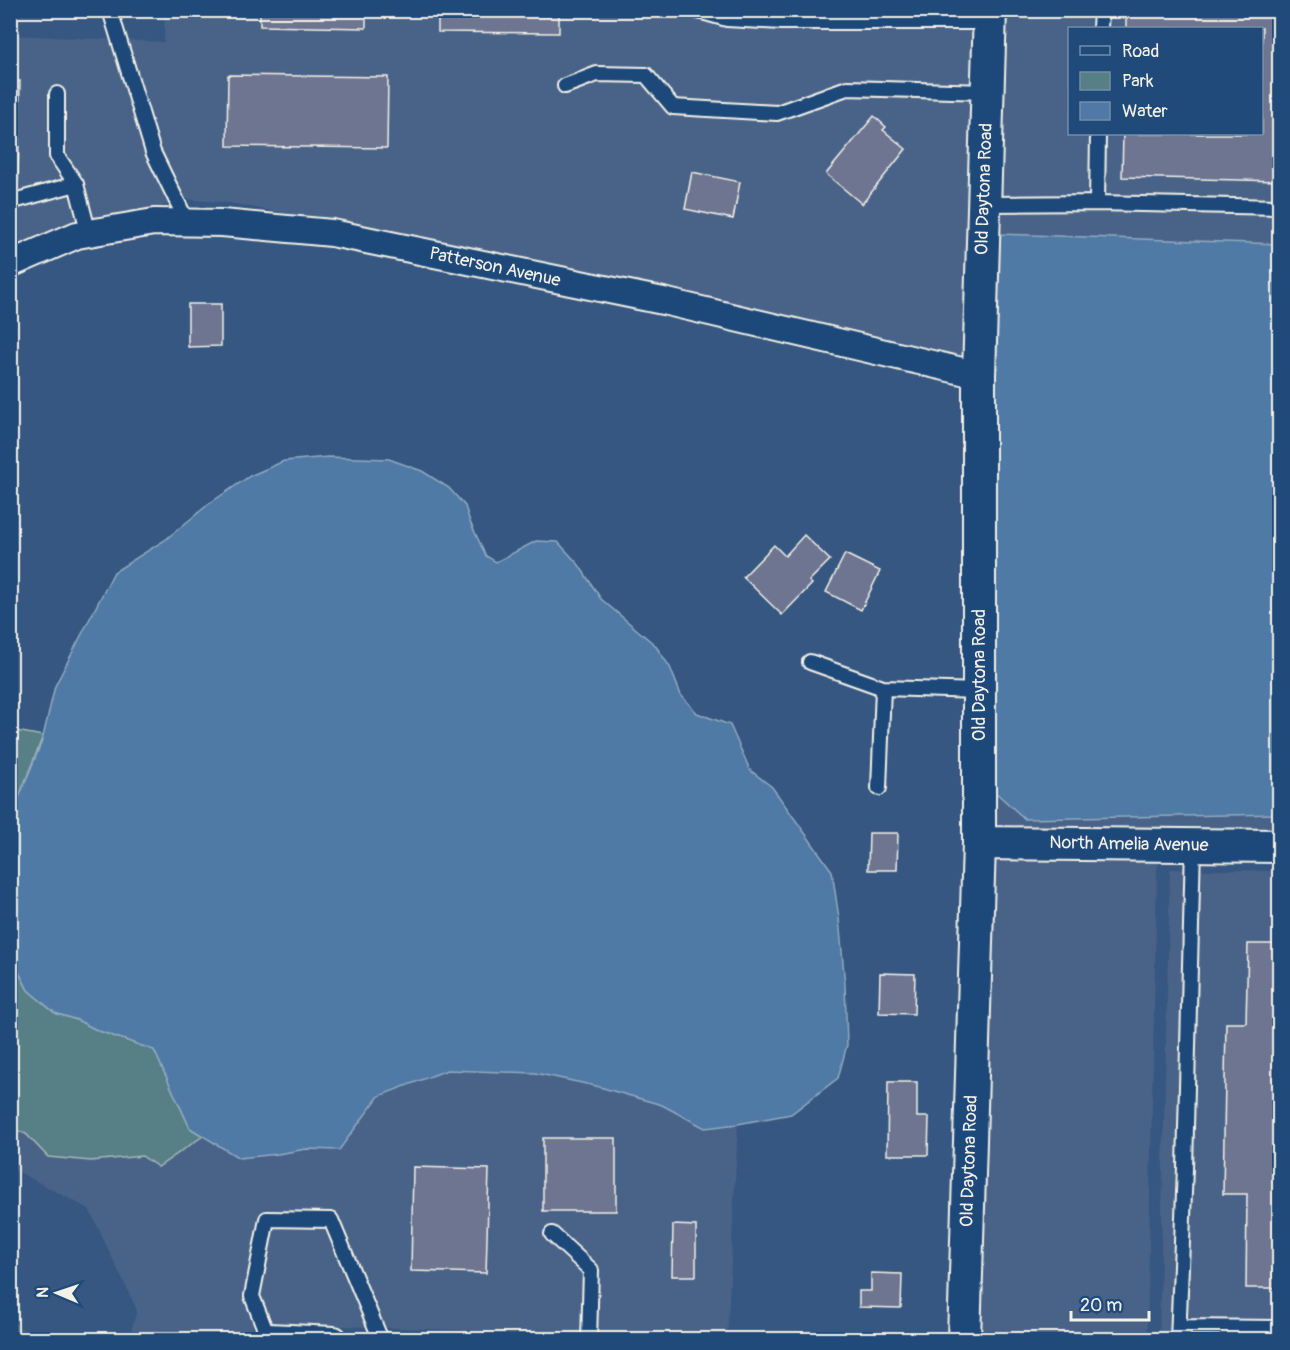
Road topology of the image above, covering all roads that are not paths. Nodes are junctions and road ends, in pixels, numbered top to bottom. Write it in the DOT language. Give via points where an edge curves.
graph roads {
  1 [pos="111,10"];
  2 [pos="695,10"];
  3 [pos="1101,10"];
  4 [pos="990,16"];
  5 [pos="1100,27"];
  6 [pos="565,86"];
  7 [pos="987,92"];
  8 [pos="57,94"];
  9 [pos="1098,135"];
  10 [pos="76,184"];
  11 [pos="10,202"];
  12 [pos="1097,203"];
  13 [pos="984,204"];
  14 [pos="1280,207"];
  15 [pos="187,222"];
  16 [pos="89,234"];
  17 [pos="10,264"];
  18 [pos="979,375"];
  19 [pos="810,662"];
  20 [pos="883,688"];
  21 [pos="979,691"];
  22 [pos="879,788"];
  23 [pos="979,843"];
  24 [pos="1193,845"];
  25 [pos="1280,846"];
  26 [pos="552,1234"];
  27 [pos="1280,1328"];
  28 [pos="1179,1333"];
  29 [pos="268,1337"];
  30 [pos="334,1340"];
  31 [pos="381,1340"];
  32 [pos="589,1340"];
  33 [pos="964,1340"];
  1 -- 15 [label="lane" via="153,152"];
  2 -- 4 [label="lane" via="726,19 782,22"];
  3 -- 5 [label="lane"];
  4 -- 7 [label="street, Old Daytona Road"];
  6 -- 7 [label="lane" via="597,74 646,75 673,107 777,113 847,88"];
  7 -- 13 [label="street, Old Daytona Road"];
  8 -- 10 [label="lane" via="57,156"];
  9 -- 12 [label="lane"];
  10 -- 11 [label="lane"];
  10 -- 16 [label="lane"];
  12 -- 13 [label="lane"];
  12 -- 14 [label="lane"];
  13 -- 18 [label="street, Old Daytona Road"];
  15 -- 16 [label="street, Patterson Avenue" via="154,222"];
  15 -- 18 [label="street, Patterson Avenue" via="332,233 663,301"];
  16 -- 17 [label="street, Patterson Avenue"];
  18 -- 21 [label="street, Old Daytona Road"];
  19 -- 20 [label="lane"];
  20 -- 21 [label="lane"];
  20 -- 22 [label="lane"];
  21 -- 23 [label="street, Old Daytona Road"];
  23 -- 24 [label="street, North Amelia Avenue"];
  23 -- 33 [label="street, Old Daytona Road"];
  24 -- 25 [label="street, North Amelia Avenue"];
  24 -- 28 [label="lane"];
  26 -- 32 [label="lane" via="591,1270"];
  27 -- 28 [label="lane"];
  29 -- 30 [label="street"];
  29 -- 31 [label="lane" via="252,1296 267,1219 331,1220"];
}
